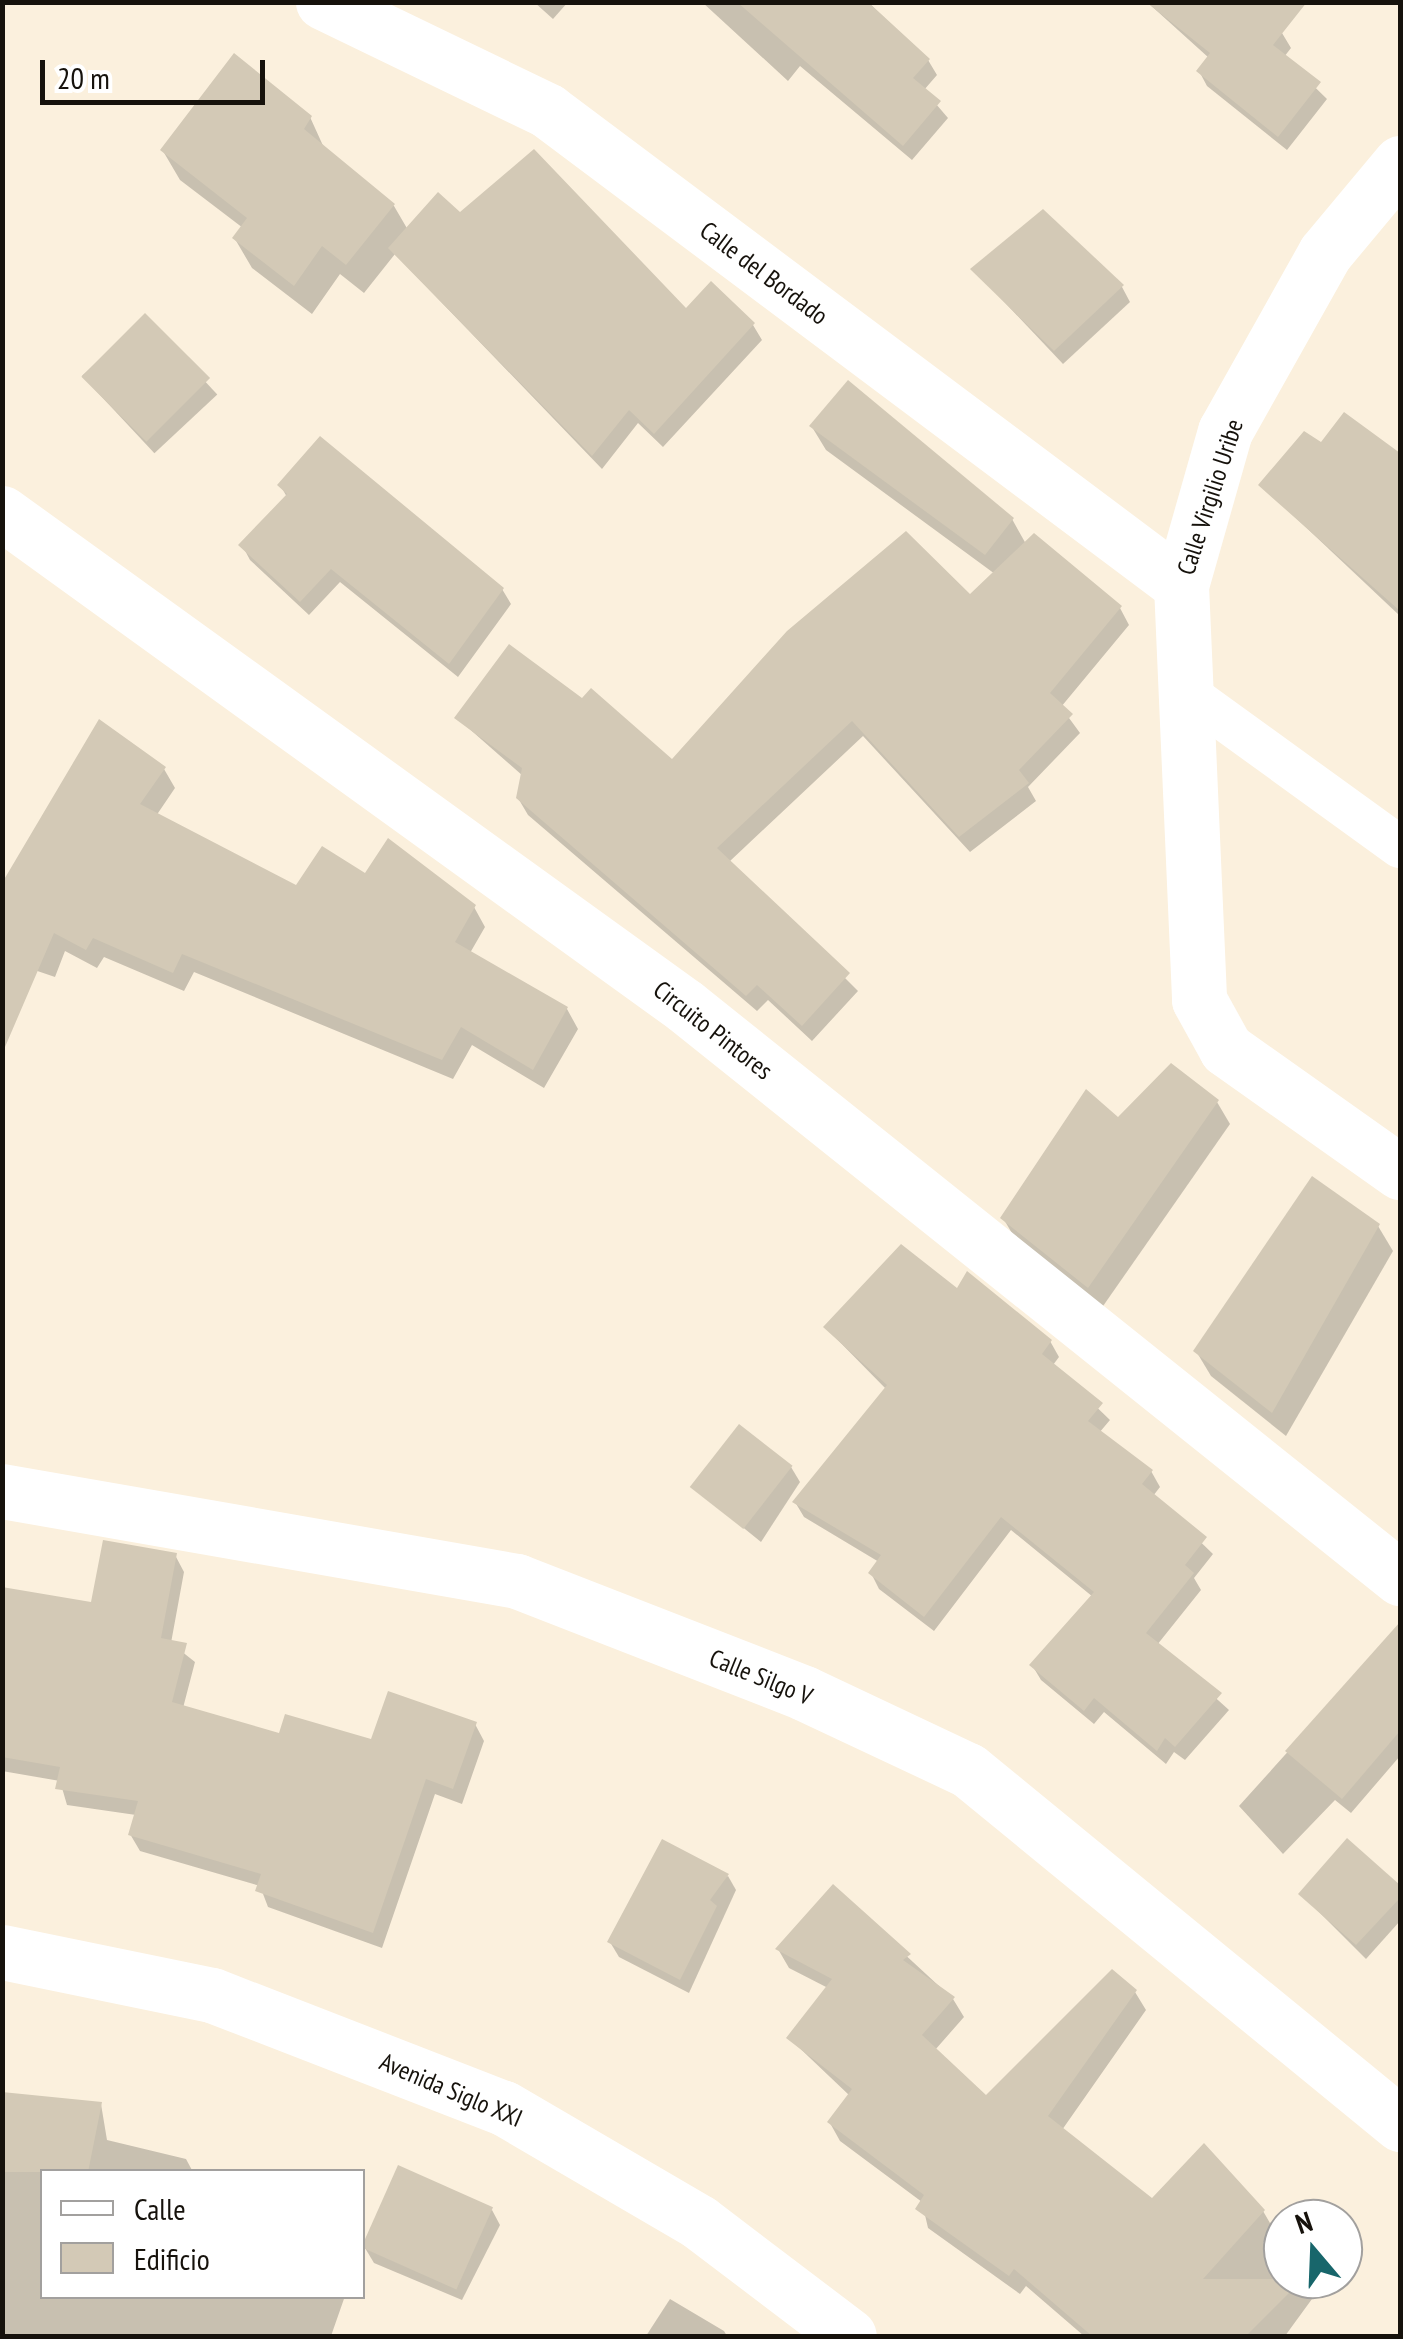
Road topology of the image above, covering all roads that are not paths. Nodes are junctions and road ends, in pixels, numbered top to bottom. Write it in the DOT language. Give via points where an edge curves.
graph roads {
  1 [pos="323,2"];
  2 [pos="1400,163"];
  3 [pos="3,513"];
  4 [pos="1180,584"];
  5 [pos="1183,690"];
  6 [pos="1400,847"];
  7 [pos="1400,1172"];
  8 [pos="2,1491"];
  9 [pos="1400,1578"];
  10 [pos="2,1952"];
  11 [pos="1400,2124"];
  12 [pos="849,2336"];
  1 -- 4 [label="street, Calle del Bordado" via="548,111"];
  2 -- 4 [label="street, Calle Virgilio Uribe" via="1326,252 1226,431"];
  3 -- 9 [label="street, Circuito Pintores" via="684,1006"];
  4 -- 5 [label="street, Calle Virgilio Uribe"];
  5 -- 6 [label="lane"];
  5 -- 7 [label="street, Calle Virgilio Uribe" via="1199,1000 1226,1048"];
  8 -- 11 [label="street, Calle Silgo V" via="517,1581 804,1693 968,1770"];
  10 -- 12 [label="street, Avenida Siglo XXI" via="212,1995 504,2108 699,2222"];
}
